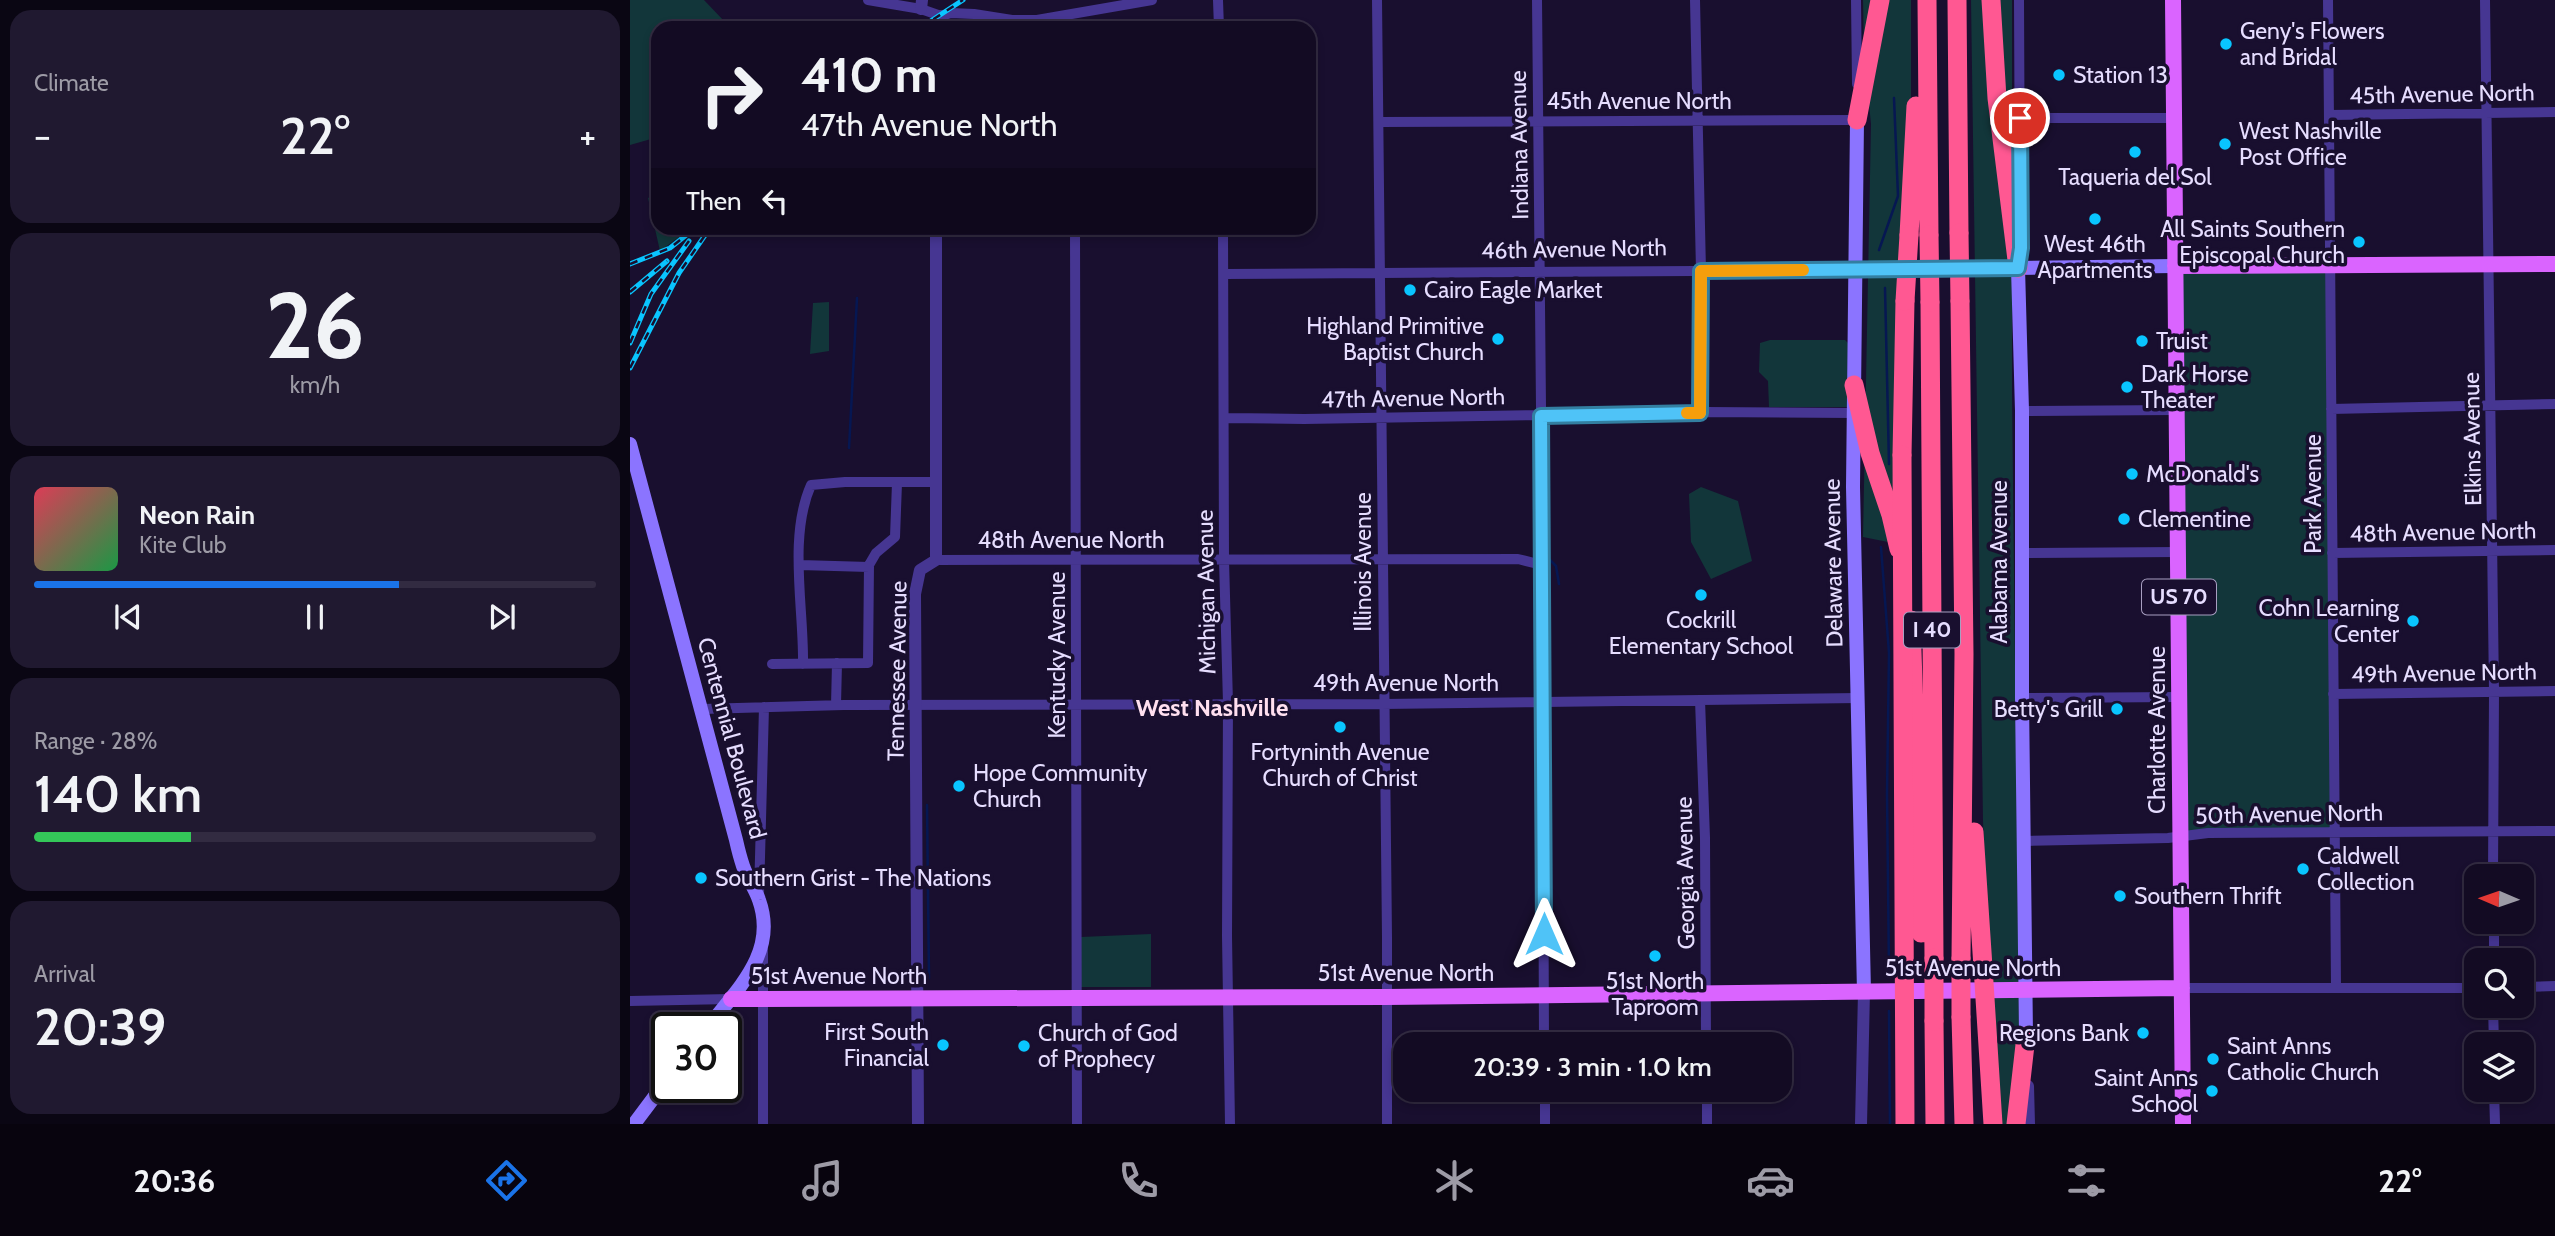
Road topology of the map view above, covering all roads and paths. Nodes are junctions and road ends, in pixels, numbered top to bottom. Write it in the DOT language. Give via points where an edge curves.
graph roads {
  1 [pos="868,0"];
  2 [pos="1152,0"];
  3 [pos="1218,0"];
  4 [pos="1377,0"];
  5 [pos="1537,0"];
  6 [pos="1695,0"];
  7 [pos="1856,0"];
  8 [pos="1880,0"];
  9 [pos="1927,0"];
  10 [pos="1957,0"];
  11 [pos="1991,0"];
  12 [pos="2019,0"];
  13 [pos="2173,0"];
  14 [pos="2328,0"];
  15 [pos="2485,0"];
  16 [pos="922,4"];
  17 [pos="1070,15"];
  18 [pos="938,21"];
  19 [pos="940,21"];
  20 [pos="1070,21"];
  21 [pos="1219,21"];
  22 [pos="1928,22"];
  23 [pos="2486,112"];
  24 [pos="2555,112"];
  25 [pos="2329,114"];
  26 [pos="2020,118"];
  27 [pos="2174,118"];
  28 [pos="1697,119"];
  29 [pos="1538,120"];
  30 [pos="1857,120"];
  31 [pos="1379,122"];
  32 [pos="936,235"];
  33 [pos="1075,235"];
  34 [pos="1223,235"];
  35 [pos="2488,264"];
  36 [pos="2555,264"];
  37 [pos="2175,266"];
  38 [pos="2331,266"];
  39 [pos="2018,268"];
  40 [pos="1857,270"];
  41 [pos="1701,271"];
  42 [pos="1540,272"];
  43 [pos="1224,274"];
  44 [pos="1380,274"];
  45 [pos="1854,385"];
  46 [pos="2491,404"];
  47 [pos="2555,404"];
  48 [pos="2331,409"];
  49 [pos="2176,410"];
  50 [pos="2022,411"];
  51 [pos="1700,413"];
  52 [pos="1854,413"];
  53 [pos="1541,416"];
  54 [pos="1225,418"];
  55 [pos="1381,418"];
  56 [pos="630,444"];
  57 [pos="937,482"];
  58 [pos="897,483"];
  59 [pos="2555,550"];
  60 [pos="2492,551"];
  61 [pos="2179,552"];
  62 [pos="2022,553"];
  63 [pos="2332,553"];
  64 [pos="1076,559"];
  65 [pos="1382,559"];
  66 [pos="936,560"];
  67 [pos="1224,560"];
  68 [pos="800,565"];
  69 [pos="1542,565"];
  70 [pos="869,567"];
  71 [pos="1964,654"];
  72 [pos="837,663"];
  73 [pos="772,664"];
  74 [pos="803,664"];
  75 [pos="2555,691"];
  76 [pos="2494,692"];
  77 [pos="2333,694"];
  78 [pos="2180,697"];
  79 [pos="1859,698"];
  80 [pos="2022,698"];
  81 [pos="1542,700"];
  82 [pos="1700,700"];
  83 [pos="1228,703"];
  84 [pos="1076,704"];
  85 [pos="1383,704"];
  86 [pos="836,705"];
  87 [pos="916,705"];
  88 [pos="764,707"];
  89 [pos="702,709"];
  90 [pos="2492,831"];
  91 [pos="2555,831"];
  92 [pos="2334,832"];
  93 [pos="2181,835"];
  94 [pos="2024,841"];
  95 [pos="2493,864"];
  96 [pos="759,901"];
  97 [pos="763,945"];
  98 [pos="1928,958"];
  99 [pos="2555,986"];
  100 [pos="2534,987"];
  101 [pos="2182,988"];
  102 [pos="2336,988"];
  103 [pos="2464,988"];
  104 [pos="1864,992"];
  105 [pos="2024,992"];
  106 [pos="1706,993"];
  107 [pos="1543,995"];
  108 [pos="1227,996"];
  109 [pos="1077,997"];
  110 [pos="1387,997"];
  111 [pos="731,999"];
  112 [pos="761,999"];
  113 [pos="918,999"];
  114 [pos="630,1001"];
  115 [pos="720,1012"];
  116 [pos="1544,1032"];
  117 [pos="1706,1032"];
  118 [pos="2026,1036"];
  119 [pos="651,1101"];
  120 [pos="1545,1102"];
  121 [pos="1707,1102"];
  122 [pos="2494,1102"];
  123 [pos="1934,1122"];
  124 [pos="634,1124"];
  125 [pos="763,1124"];
  126 [pos="919,1124"];
  127 [pos="1077,1124"];
  128 [pos="1230,1124"];
  129 [pos="1387,1124"];
  130 [pos="1545,1124"];
  131 [pos="1707,1124"];
  132 [pos="1861,1124"];
  133 [pos="1905,1124"];
  134 [pos="1964,1124"];
  135 [pos="1993,1124"];
  136 [pos="2016,1124"];
  137 [pos="2029,1124"];
  138 [pos="2183,1124"];
  139 [pos="2495,1124"];
  1 -- 16 [label="street"];
  2 -- 17 [label="street"];
  3 -- 21 [label="street"];
  4 -- 31 [label="street, Illinois Avenue"];
  5 -- 29 [label="street, Indiana Avenue"];
  6 -- 28 [label="street"];
  7 -- 30 [label="street, Delaware Avenue"];
  8 -- 30 [label="highway"];
  9 -- 22 [label="highway, I 40"];
  10 -- 71 [label="highway, I 40, bridge"];
  11 -- 39 [label="highway" via="1997,98"];
  12 -- 26 [label="street, Alabama Avenue"];
  13 -- 27 [label="main road, Charlotte Avenue / US 70"];
  14 -- 25 [label="street, Park Avenue"];
  15 -- 23 [label="street, Elkins Avenue"];
  16 -- 18 [label="street"];
  17 -- 19 [label="street" via="1012,20 951,13"];
  17 -- 20 [label="street"];
  22 -- 98 [label="highway, I 40, bridge"];
  22 -- 133 [label="highway, bridge" via="1917,101 1905,301"];
  23 -- 24 [label="street, 45th Avenue North"];
  23 -- 25 [label="street, 45th Avenue North"];
  23 -- 35 [label="street, Elkins Avenue"];
  25 -- 38 [label="street, Park Avenue"];
  26 -- 27 [label="street"];
  26 -- 39 [label="street, Alabama Avenue"];
  27 -- 37 [label="main road, Charlotte Avenue / US 70"];
  28 -- 29 [label="street, 45th Avenue North"];
  28 -- 30 [label="street, 45th Avenue North"];
  28 -- 41 [label="street"];
  29 -- 31 [label="street, 45th Avenue North"];
  29 -- 42 [label="street, Indiana Avenue"];
  30 -- 40 [label="main road, Delaware Avenue"];
  31 -- 44 [label="street, Illinois Avenue"];
  32 -- 57 [label="street, Tennessee Avenue"];
  33 -- 64 [label="street, Kentucky Avenue"];
  34 -- 43 [label="street, Michigan Avenue"];
  35 -- 36 [label="main road, 46th Avenue North"];
  35 -- 38 [label="main road, 46th Avenue North"];
  35 -- 46 [label="street, Elkins Avenue"];
  37 -- 38 [label="main road, 46th Avenue North"];
  37 -- 39 [label="main road, 46th Avenue North"];
  37 -- 49 [label="main road, Charlotte Avenue / US 70"];
  38 -- 48 [label="street, Park Avenue"];
  39 -- 40 [label="main road, 46th Avenue North"];
  39 -- 50 [label="main road, Alabama Avenue"];
  40 -- 41 [label="street, 46th Avenue North"];
  40 -- 45 [label="main road, Delaware Avenue"];
  41 -- 42 [label="street, 46th Avenue North"];
  41 -- 51 [label="street"];
  42 -- 44 [label="street, 46th Avenue North"];
  42 -- 53 [label="street, Indiana Avenue"];
  43 -- 44 [label="street, 46th Avenue North"];
  43 -- 54 [label="street, Michigan Avenue"];
  44 -- 55 [label="street, Illinois Avenue"];
  45 -- 52 [label="main road, Delaware Avenue"];
  45 -- 98 [label="highway" via="1909,594"];
  46 -- 47 [label="street"];
  46 -- 48 [label="street"];
  46 -- 60 [label="street, Elkins Avenue"];
  48 -- 63 [label="street, Park Avenue"];
  49 -- 50 [label="street"];
  49 -- 61 [label="main road, Charlotte Avenue / US 70"];
  50 -- 62 [label="main road, Alabama Avenue"];
  51 -- 52 [label="street, 47th Avenue North"];
  51 -- 53 [label="street, 47th Avenue North"];
  52 -- 79 [label="main road, Delaware Avenue"];
  53 -- 55 [label="street, 47th Avenue North"];
  53 -- 69 [label="street, Indiana Avenue"];
  54 -- 55 [label="street, 47th Avenue North"];
  54 -- 67 [label="street, Michigan Avenue"];
  55 -- 65 [label="street, Illinois Avenue"];
  56 -- 89 [label="main road, Centennial Boulevard"];
  57 -- 58 [label="street"];
  57 -- 66 [label="street, Tennessee Avenue"];
  58 -- 68 [label="street" via="811,485 803,502"];
  58 -- 70 [label="street" via="895,537 876,553"];
  59 -- 60 [label="street, 48th Avenue North"];
  60 -- 63 [label="street, 48th Avenue North"];
  60 -- 76 [label="street, Elkins Avenue"];
  61 -- 62 [label="street"];
  61 -- 78 [label="main road, Charlotte Avenue / US 70"];
  62 -- 80 [label="main road, Alabama Avenue"];
  63 -- 77 [label="street, Park Avenue"];
  64 -- 66 [label="street, 48th Avenue North"];
  64 -- 67 [label="street, 48th Avenue North"];
  64 -- 84 [label="street, Kentucky Avenue"];
  65 -- 67 [label="street, 48th Avenue North"];
  65 -- 69 [label="street, 48th Avenue North" via="1518,559"];
  65 -- 85 [label="street, Illinois Avenue"];
  66 -- 87 [label="street, Tennessee Avenue" via="920,570 915,594"];
  67 -- 83 [label="street, Michigan Avenue"];
  68 -- 70 [label="street"];
  68 -- 74 [label="street"];
  69 -- 81 [label="street, Indiana Avenue"];
  70 -- 72 [label="street" via="868,663"];
  71 -- 134 [label="highway, I 40, bridge"];
  71 -- 135 [label="highway, bridge"];
  72 -- 74 [label="street"];
  72 -- 86 [label="street"];
  73 -- 74 [label="street"];
  75 -- 76 [label="street, 49th Avenue North"];
  76 -- 77 [label="street, 49th Avenue North"];
  76 -- 90 [label="street, Elkins Avenue"];
  77 -- 92 [label="street, Park Avenue"];
  78 -- 80 [label="street"];
  78 -- 93 [label="main road, Charlotte Avenue / US 70"];
  79 -- 82 [label="street, 49th Avenue North"];
  79 -- 104 [label="main road, Delaware Avenue"];
  80 -- 94 [label="main road, Alabama Avenue"];
  81 -- 82 [label="street, 49th Avenue North"];
  81 -- 85 [label="street, 49th Avenue North"];
  81 -- 107 [label="street, Indiana Avenue"];
  82 -- 106 [label="street, Georgia Avenue"];
  83 -- 84 [label="street, 49th Avenue North"];
  83 -- 85 [label="street, 49th Avenue North"];
  83 -- 108 [label="street, Michigan Avenue"];
  84 -- 87 [label="street, 49th Avenue North"];
  84 -- 109 [label="street, Kentucky Avenue"];
  85 -- 110 [label="street, Illinois Avenue"];
  86 -- 87 [label="street, 49th Avenue North"];
  86 -- 88 [label="street, 49th Avenue North"];
  87 -- 113 [label="street, Tennessee Avenue"];
  88 -- 89 [label="street, 49th Avenue North"];
  88 -- 96 [label="street"];
  89 -- 96 [label="main road, Centennial Boulevard" via="743,867"];
  90 -- 91 [label="street, 50th Avenue North"];
  90 -- 92 [label="street, 50th Avenue North"];
  90 -- 95 [label="street, Elkins Avenue"];
  92 -- 93 [label="street, 50th Avenue North"];
  92 -- 102 [label="street, Park Avenue"];
  93 -- 94 [label="street, 50th Avenue North"];
  93 -- 101 [label="main road, Charlotte Avenue / US 70"];
  94 -- 105 [label="main road, Alabama Avenue"];
  96 -- 97 [label="main road, Centennial Boulevard"];
  97 -- 111 [label="main road"];
  97 -- 112 [label="street"];
  98 -- 123 [label="highway, I 40, bridge"];
  99 -- 100 [label="street"];
  101 -- 102 [label="street, 51st Avenue North"];
  101 -- 105 [label="main road, 51st Avenue North"];
  101 -- 138 [label="main road, Charlotte Avenue / US 70"];
  102 -- 103 [label="street, 51st Avenue North"];
  104 -- 105 [label="main road, 51st Avenue North"];
  104 -- 106 [label="main road, 51st Avenue North"];
  104 -- 132 [label="street, Delaware Avenue"];
  105 -- 118 [label="main road, Alabama Avenue"];
  106 -- 107 [label="main road, 51st Avenue North"];
  106 -- 117 [label="street, Georgia Avenue"];
  107 -- 110 [label="main road, 51st Avenue North"];
  107 -- 116 [label="street, Indiana Avenue"];
  108 -- 109 [label="main road, 51st Avenue North"];
  108 -- 110 [label="main road, 51st Avenue North"];
  108 -- 128 [label="street, Michigan Avenue"];
  109 -- 113 [label="main road, 51st Avenue North"];
  109 -- 127 [label="street, Kentucky Avenue"];
  110 -- 129 [label="street, Illinois Avenue"];
  111 -- 112 [label="main road, 51st Avenue North"];
  111 -- 114 [label="street, 51st Avenue North"];
  111 -- 115 [label="main road"];
  112 -- 113 [label="main road, 51st Avenue North"];
  112 -- 125 [label="street"];
  113 -- 126 [label="street, Tennessee Avenue"];
  118 -- 136 [label="highway"];
  118 -- 137 [label="street, Alabama Avenue"];
  119 -- 124 [label="main road"];
  120 -- 130 [label="street"];
  121 -- 131 [label="street"];
  122 -- 139 [label="street"];
}
